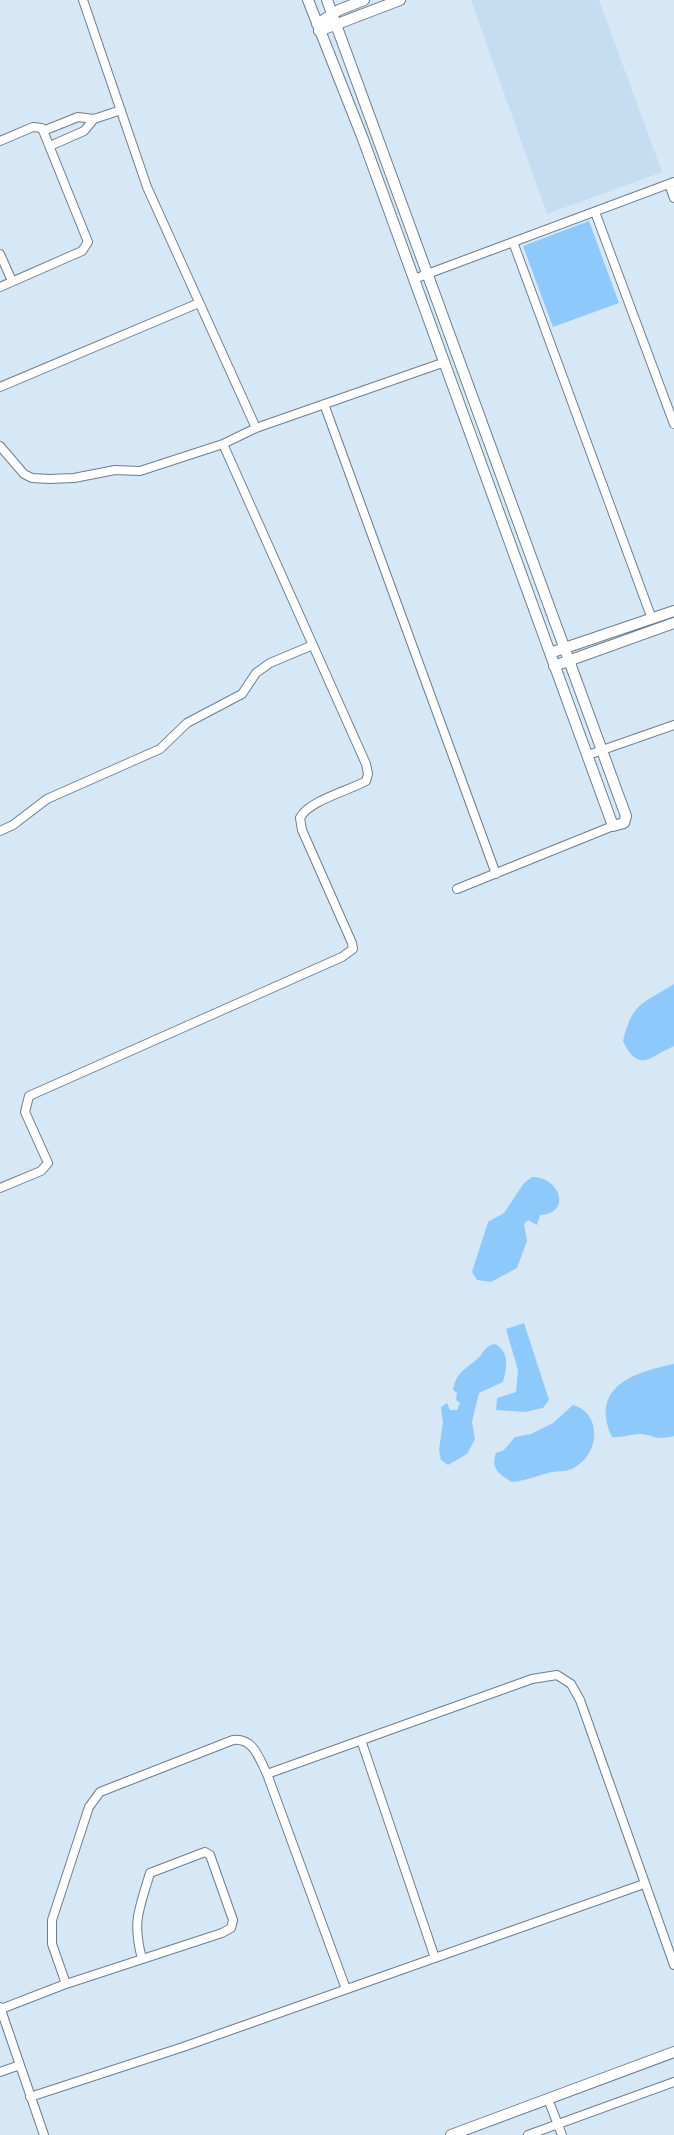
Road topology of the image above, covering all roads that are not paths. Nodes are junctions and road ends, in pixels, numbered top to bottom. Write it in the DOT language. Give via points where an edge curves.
graph roads {
  1 [pos="83,0"];
  2 [pos="308,0"];
  3 [pos="327,0"];
  4 [pos="364,0"];
  5 [pos="400,0"];
  6 [pos="334,19"];
  7 [pos="318,28"];
  8 [pos="121,110"];
  9 [pos="94,119"];
  10 [pos="43,131"];
  11 [pos="0,141"];
  12 [pos="50,146"];
  13 [pos="671,183"];
  14 [pos="674,198"];
  15 [pos="595,212"];
  16 [pos="513,242"];
  17 [pos="0,254"];
  18 [pos="427,274"];
  19 [pos="414,279"];
  20 [pos="12,281"];
  21 [pos="0,287"];
  22 [pos="199,303"];
  23 [pos="445,362"];
  24 [pos="0,387"];
  25 [pos="324,404"];
  26 [pos="674,424"];
  27 [pos="256,428"];
  28 [pos="223,444"];
  29 [pos="0,446"];
  30 [pos="674,611"];
  31 [pos="652,619"];
  32 [pos="674,623"];
  33 [pos="313,645"];
  34 [pos="565,648"];
  35 [pos="550,653"];
  36 [pos="569,661"];
  37 [pos="554,666"];
  38 [pos="674,725"];
  39 [pos="603,751"];
  40 [pos="588,755"];
  41 [pos="613,826"];
  42 [pos="0,831"];
  43 [pos="496,874"];
  44 [pos="457,889"];
  45 [pos="0,1188"];
  46 [pos="361,1740"];
  47 [pos="267,1774"];
  48 [pos="644,1884"];
  49 [pos="435,1958"];
  50 [pos="142,1959"];
  51 [pos="674,1965"];
  52 [pos="63,1985"];
  53 [pos="346,1989"];
  54 [pos="0,2008"];
  55 [pos="674,2052"];
  56 [pos="20,2065"];
  57 [pos="0,2072"];
  58 [pos="674,2082"];
  59 [pos="30,2097"];
  60 [pos="548,2099"];
  61 [pos="558,2124"];
  62 [pos="44,2135"];
  63 [pos="451,2135"];
  64 [pos="528,2135"];
  65 [pos="562,2135"];
  1 -- 8 [label="street"];
  2 -- 7 [label="street"];
  3 -- 6 [label="street"];
  4 -- 6 [label="street"];
  5 -- 6 [label="street"];
  6 -- 7 [label="street"];
  6 -- 18 [label="street"];
  7 -- 19 [label="street"];
  8 -- 9 [label="street"];
  8 -- 22 [label="street" via="147,187"];
  9 -- 10 [label="street" via="78,117"];
  9 -- 12 [label="street" via="84,131"];
  10 -- 11 [label="street" via="36,126"];
  10 -- 12 [label="street"];
  12 -- 20 [label="street" via="88,246"];
  13 -- 14 [label="street"];
  13 -- 15 [label="street"];
  15 -- 16 [label="street"];
  15 -- 26 [label="street"];
  16 -- 18 [label="street"];
  16 -- 31 [label="street"];
  17 -- 20 [label="street"];
  18 -- 19 [label="street"];
  18 -- 34 [label="street"];
  19 -- 23 [label="street"];
  20 -- 21 [label="street"];
  22 -- 24 [label="street"];
  22 -- 27 [label="street"];
  23 -- 25 [label="street"];
  23 -- 35 [label="street"];
  25 -- 27 [label="street"];
  25 -- 43 [label="street"];
  27 -- 28 [label="street"];
  28 -- 29 [label="street" via="140,471 49,479 24,474"];
  28 -- 33 [label="street"];
  30 -- 31 [label="street"];
  31 -- 34 [label="street"];
  32 -- 36 [label="street"];
  33 -- 42 [label="street" via="270,663 242,694 187,723 160,749 47,799"];
  33 -- 45 [label="street" via="368,774 366,781 313,805 300,818 353,949 29,1096 25,1112 48,1163"];
  34 -- 35 [label="street"];
  34 -- 36 [label="street"];
  35 -- 37 [label="street"];
  36 -- 37 [label="street"];
  36 -- 39 [label="street"];
  37 -- 40 [label="street"];
  38 -- 39 [label="street"];
  39 -- 40 [label="street"];
  39 -- 41 [label="street" via="626,816 624,823"];
  40 -- 41 [label="street"];
  41 -- 43 [label="street"];
  43 -- 44 [label="street"];
  46 -- 47 [label="street"];
  46 -- 48 [label="street" via="532,1679 557,1675 571,1684 580,1700"];
  46 -- 49 [label="street"];
  47 -- 52 [label="street" via="251,1744 233,1740 92,1799 52,1920 52,1944"];
  47 -- 53 [label="street"];
  48 -- 49 [label="street"];
  48 -- 51 [label="street"];
  49 -- 53 [label="street"];
  50 -- 50 [label="street" via="136,1920 150,1873 205,1852 210,1855 233,1920 231,1928"];
  50 -- 52 [label="street"];
  52 -- 54 [label="street"];
  53 -- 59 [label="street"];
  54 -- 56 [label="street"];
  55 -- 60 [label="street"];
  56 -- 57 [label="street"];
  56 -- 59 [label="street"];
  58 -- 61 [label="street"];
  59 -- 62 [label="street"];
  60 -- 61 [label="street"];
  60 -- 63 [label="street"];
  61 -- 64 [label="street"];
  61 -- 65 [label="street"];
}
